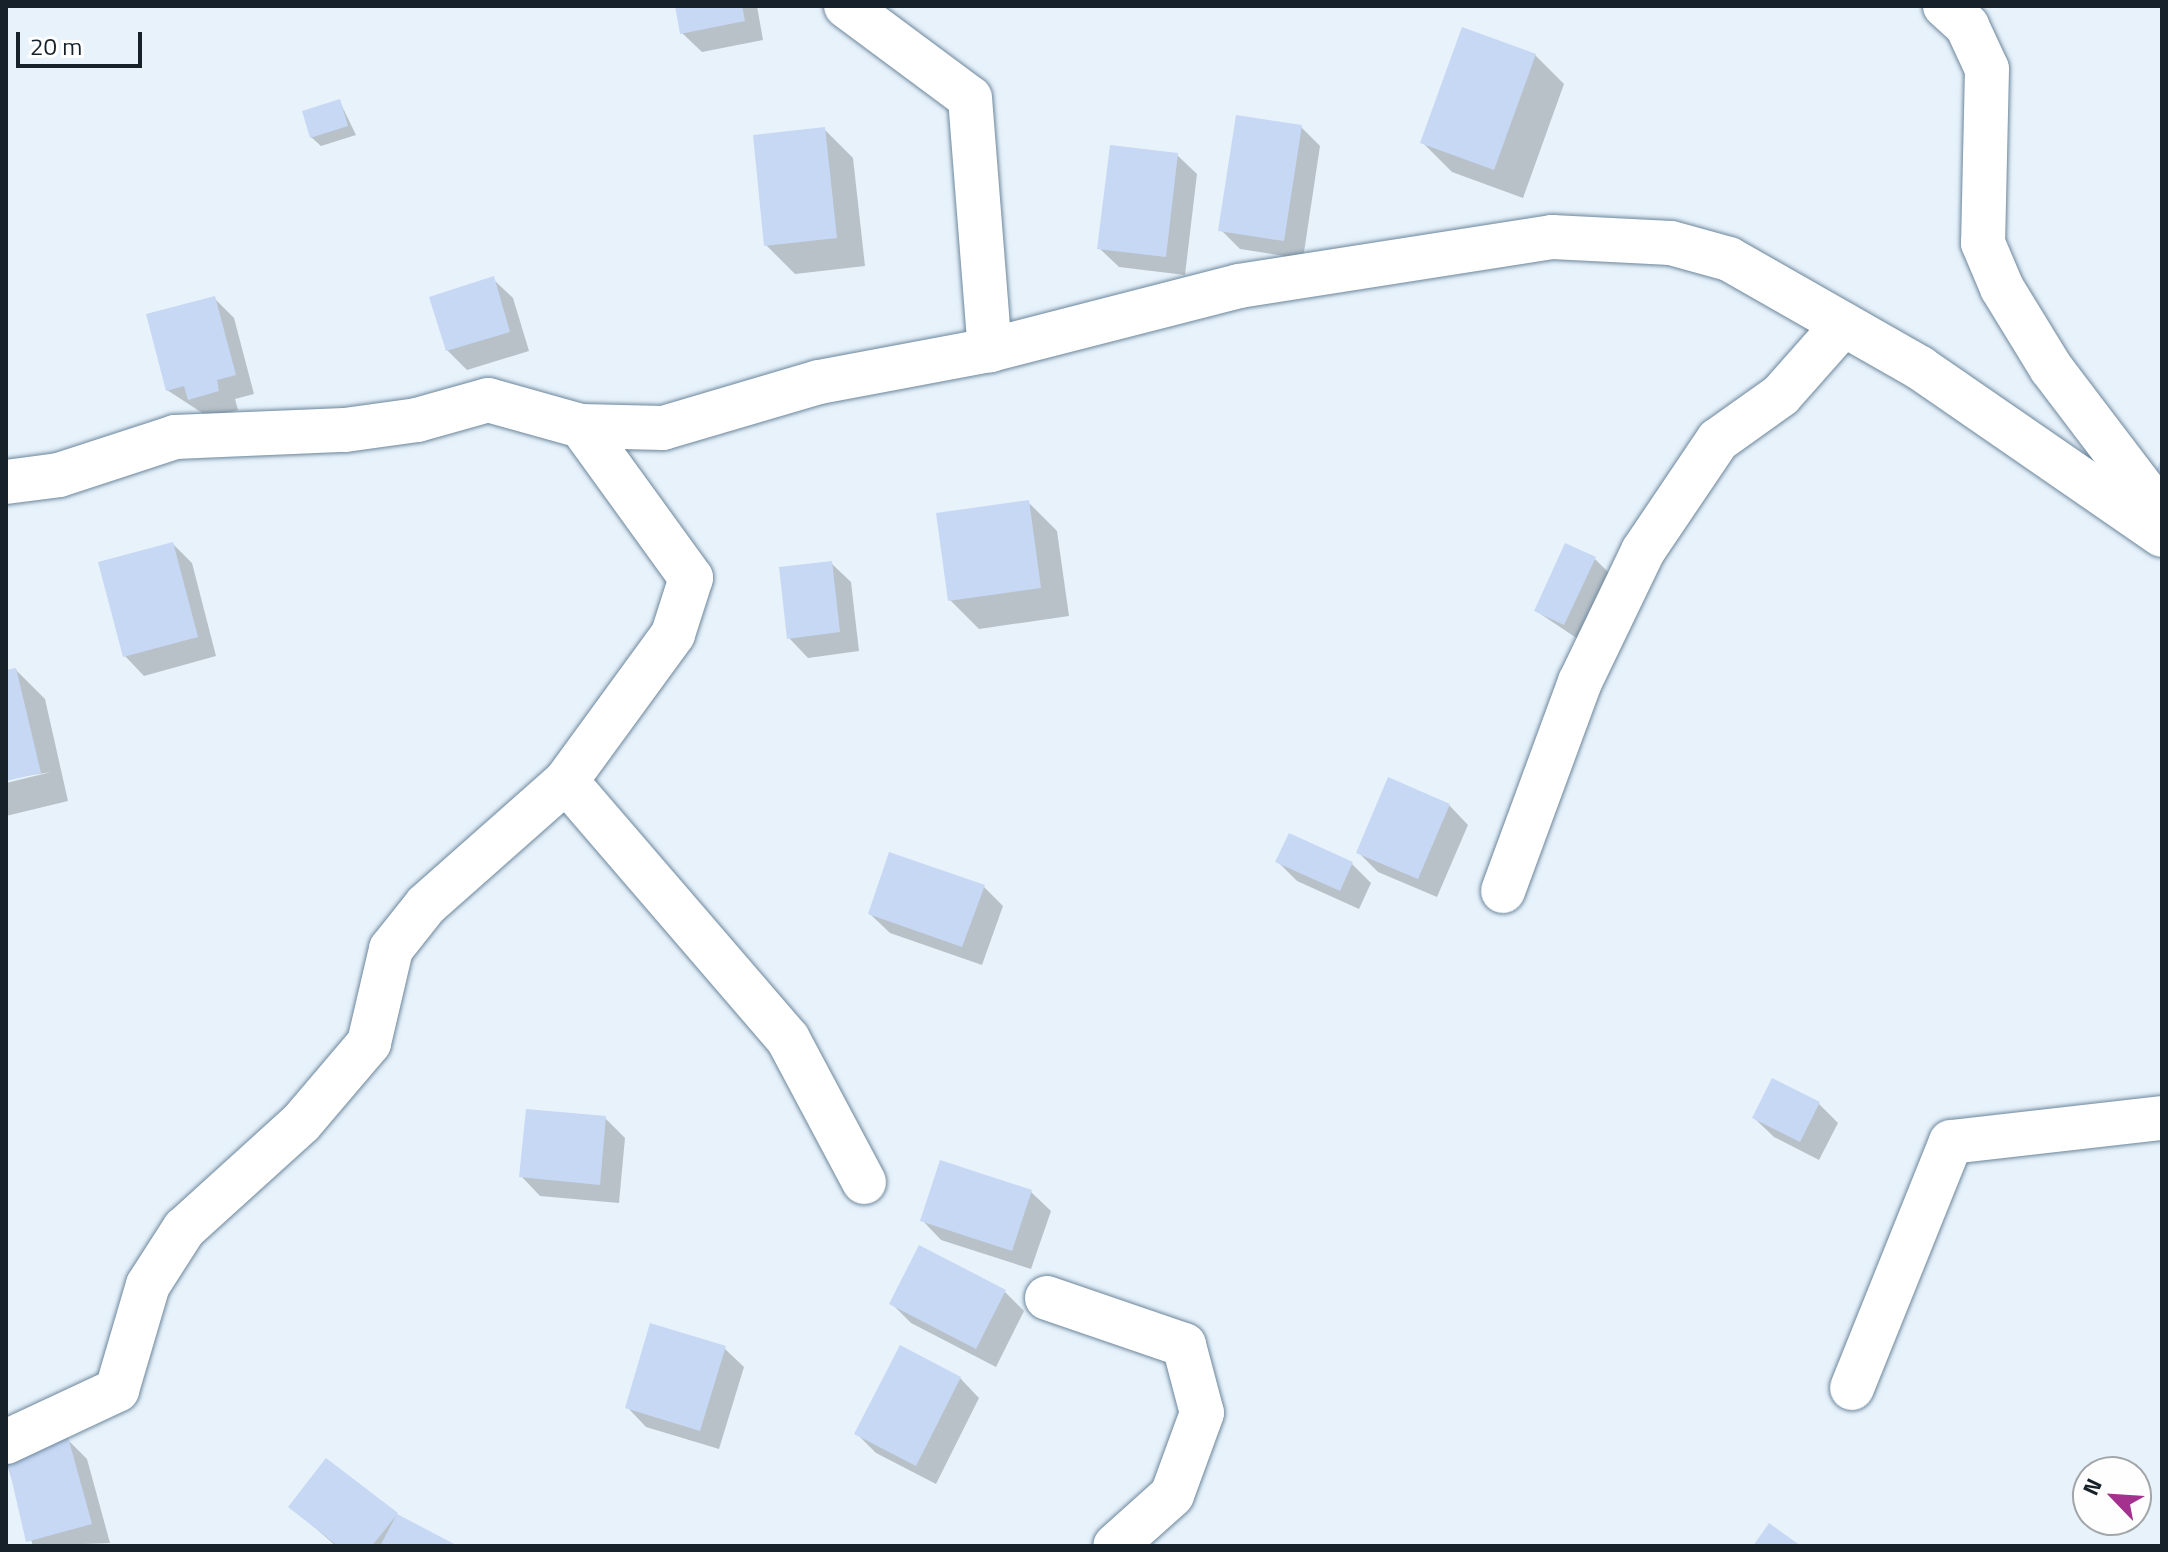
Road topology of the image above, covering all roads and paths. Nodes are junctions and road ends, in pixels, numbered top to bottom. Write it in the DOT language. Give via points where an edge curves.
graph roads {
  1 [pos="846,6"];
  2 [pos="1945,6"];
  3 [pos="1843,325"];
  4 [pos="990,350"];
  5 [pos="581,426"];
  6 [pos="6,482"];
  7 [pos="2162,514"];
  8 [pos="2162,535"];
  9 [pos="566,781"];
  10 [pos="1503,891"];
  11 [pos="2162,1118"];
  12 [pos="864,1182"];
  13 [pos="1047,1298"];
  14 [pos="1852,1388"];
  15 [pos="6,1442"];
  16 [pos="1115,1546"];
  1 -- 4 [label="street" via="970,98"];
  2 -- 7 [label="street" via="1967,26 1987,69 1983,243 2002,288 2051,368"];
  3 -- 4 [label="street" via="1729,259 1671,243 1552,237 1239,286"];
  3 -- 8 [label="street" via="1920,368"];
  3 -- 10 [label="street" via="1781,395 1718,440 1643,551 1580,682"];
  4 -- 5 [label="street" via="819,382 663,428"];
  5 -- 6 [label="street" via="488,400 417,420 345,430 175,437 59,475"];
  5 -- 9 [label="street" via="691,578 673,634"];
  9 -- 12 [label="street" via="788,1039"];
  9 -- 15 [label="street" via="426,905 391,949 369,1043 301,1123 184,1229 148,1285 117,1390"];
  11 -- 14 [label="street" via="1951,1142"];
  13 -- 16 [label="street" via="1184,1345 1202,1413 1172,1495"];
}
